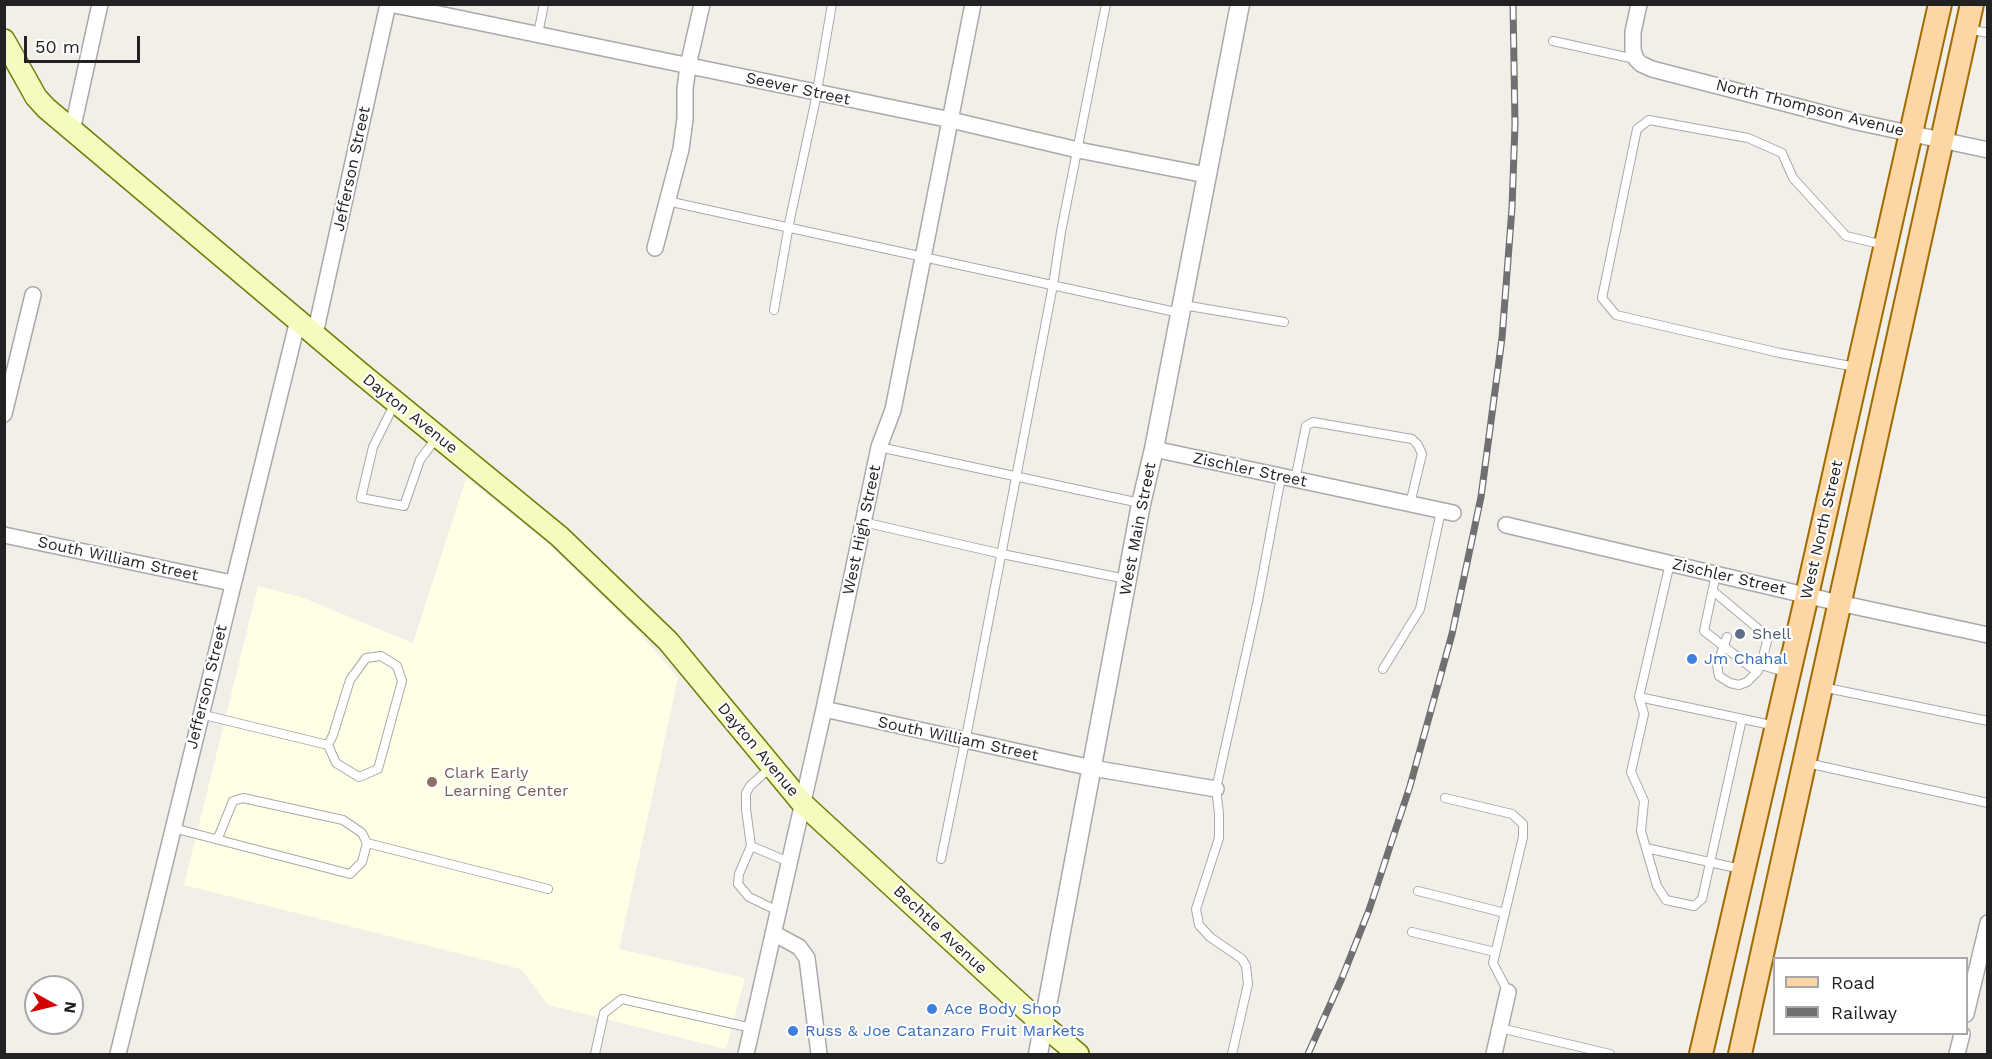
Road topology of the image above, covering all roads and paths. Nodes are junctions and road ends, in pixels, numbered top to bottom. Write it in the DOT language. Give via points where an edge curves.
graph roads {
  1 [pos="100,4"];
  2 [pos="389,4"];
  3 [pos="544,4"];
  4 [pos="702,4"];
  5 [pos="832,4"];
  6 [pos="974,4"];
  7 [pos="1106,4"];
  8 [pos="1240,4"];
  9 [pos="1639,4"];
  10 [pos="1940,4"];
  11 [pos="1972,4"];
  12 [pos="1977,31"];
  13 [pos="538,34"];
  14 [pos="4,40"];
  15 [pos="1553,41"];
  16 [pos="1636,59"];
  17 [pos="688,66"];
  18 [pos="816,92"];
  19 [pos="951,120"];
  20 [pos="72,131"];
  21 [pos="1911,134"];
  22 [pos="1943,141"];
  23 [pos="1078,150"];
  24 [pos="1988,150"];
  25 [pos="1206,175"];
  26 [pos="668,201"];
  27 [pos="789,228"];
  28 [pos="1886,245"];
  29 [pos="655,248"];
  30 [pos="924,257"];
  31 [pos="1053,285"];
  32 [pos="33,295"];
  33 [pos="1181,309"];
  34 [pos="774,310"];
  35 [pos="298,320"];
  36 [pos="1284,322"];
  37 [pos="315,334"];
  38 [pos="1858,368"];
  39 [pos="395,402"];
  40 [pos="4,414"];
  41 [pos="437,436"];
  42 [pos="879,447"];
  43 [pos="1154,450"];
  44 [pos="1016,477"];
  45 [pos="1288,478"];
  46 [pos="1141,504"];
  47 [pos="1410,504"];
  48 [pos="1447,512"];
  49 [pos="863,522"];
  50 [pos="1506,525"];
  51 [pos="4,535"];
  52 [pos="1002,554"];
  53 [pos="1670,563"];
  54 [pos="1716,574"];
  55 [pos="1127,579"];
  56 [pos="232,583"];
  57 [pos="1713,591"];
  58 [pos="1807,595"];
  59 [pos="1839,603"];
  60 [pos="1988,635"];
  61 [pos="1727,637"];
  62 [pos="1724,647"];
  63 [pos="1383,669"];
  64 [pos="1759,669"];
  65 [pos="1790,673"];
  66 [pos="1821,686"];
  67 [pos="1639,697"];
  68 [pos="824,709"];
  69 [pos="200,714"];
  70 [pos="1742,719"];
  71 [pos="1988,721"];
  72 [pos="1777,726"];
  73 [pos="966,740"];
  74 [pos="328,746"];
  75 [pos="1804,762"];
  76 [pos="772,766"];
  77 [pos="1092,768"];
  78 [pos="1216,789"];
  79 [pos="1445,798"];
  80 [pos="1988,803"];
  81 [pos="803,804"];
  82 [pos="173,828"];
  83 [pos="218,838"];
  84 [pos="368,843"];
  85 [pos="751,846"];
  86 [pos="1646,848"];
  87 [pos="941,859"];
  88 [pos="789,862"];
  89 [pos="1710,862"];
  90 [pos="1744,869"];
  91 [pos="548,889"];
  92 [pos="1418,891"];
  93 [pos="778,911"];
  94 [pos="1505,913"];
  95 [pos="1988,923"];
  96 [pos="1412,932"];
  97 [pos="773,933"];
  98 [pos="1496,952"];
  99 [pos="1983,964"];
  100 [pos="1508,992"];
  101 [pos="1968,1008"];
  102 [pos="1043,1025"];
  103 [pos="752,1028"];
  104 [pos="1500,1028"];
  105 [pos="1962,1035"];
  106 [pos="118,1054"];
  107 [pos="595,1054"];
  108 [pos="746,1054"];
  109 [pos="819,1054"];
  110 [pos="1038,1054"];
  111 [pos="1078,1054"];
  112 [pos="1232,1054"];
  113 [pos="1494,1054"];
  114 [pos="1610,1054"];
  115 [pos="1701,1054"];
  116 [pos="1740,1054"];
  117 [pos="1957,1054"];
  1 -- 20 [label="street"];
  2 -- 13 [label="street, Seever Street"];
  2 -- 37 [label="street, Jefferson Street"];
  3 -- 13 [label="lane"];
  4 -- 17 [label="street"];
  5 -- 18 [label="lane"];
  6 -- 19 [label="street, West High Street"];
  7 -- 23 [label="lane"];
  8 -- 25 [label="street, West Main Street"];
  9 -- 16 [label="street" via="1633,32"];
  10 -- 21 [label="main road, West North Street"];
  11 -- 12 [label="main road, West North Street"];
  12 -- 22 [label="main road, West North Street"];
  13 -- 17 [label="street, Seever Street"];
  14 -- 20 [label="main road, Dayton Avenue" via="36,97"];
  15 -- 16 [label="lane"];
  16 -- 21 [label="street, North Thompson Avenue" via="1652,69"];
  17 -- 18 [label="street, Seever Street"];
  17 -- 26 [label="street" via="681,149"];
  18 -- 19 [label="street, Seever Street"];
  18 -- 27 [label="lane"];
  19 -- 23 [label="street, Seever Street"];
  19 -- 30 [label="street, West High Street"];
  20 -- 35 [label="main road, Dayton Avenue"];
  21 -- 22 [label="street, North Thompson Avenue"];
  21 -- 28 [label="main road, West North Street"];
  22 -- 24 [label="street, North Thompson Avenue"];
  22 -- 59 [label="main road, West North Street"];
  23 -- 25 [label="street, Seever Street"];
  23 -- 31 [label="lane"];
  25 -- 33 [label="street, West Main Street"];
  26 -- 27 [label="lane"];
  26 -- 29 [label="street"];
  27 -- 30 [label="lane"];
  27 -- 34 [label="lane"];
  28 -- 38 [label="main road, West North Street"];
  28 -- 38 [label="lane" via="1846,236 1793,178 1782,153 1748,138 1648,120 1637,129 1602,298 1616,315"];
  30 -- 31 [label="lane"];
  30 -- 42 [label="street, West High Street" via="893,410"];
  31 -- 33 [label="lane"];
  31 -- 44 [label="lane"];
  32 -- 40 [label="street"];
  33 -- 36 [label="lane"];
  33 -- 43 [label="street, West Main Street"];
  35 -- 37 [label="main road, Dayton Avenue"];
  35 -- 56 [label="street, Jefferson Street"];
  37 -- 39 [label="main road, Dayton Avenue"];
  38 -- 58 [label="main road, West North Street"];
  39 -- 41 [label="main road, Dayton Avenue"];
  39 -- 41 [label="lane" via="373,447 361,498 404,506 420,460"];
  41 -- 76 [label="main road, Dayton Avenue" via="559,536 668,641"];
  42 -- 44 [label="lane"];
  42 -- 49 [label="street, West High Street"];
  43 -- 45 [label="street, Zischler Street"];
  43 -- 46 [label="street, West Main Street"];
  44 -- 46 [label="lane"];
  44 -- 52 [label="lane"];
  45 -- 47 [label="street, Zischler Street"];
  45 -- 47 [label="lane" via="1306,426 1313,422 1412,439 1422,454"];
  45 -- 78 [label="lane"];
  46 -- 55 [label="street, West Main Street"];
  47 -- 48 [label="street, Zischler Street"];
  48 -- 63 [label="lane" via="1420,609"];
  49 -- 52 [label="lane"];
  49 -- 68 [label="street, West High Street"];
  50 -- 53 [label="street, Zischler Street"];
  51 -- 56 [label="street, South William Street"];
  52 -- 55 [label="lane"];
  52 -- 73 [label="lane"];
  53 -- 54 [label="street, Zischler Street"];
  53 -- 67 [label="lane"];
  54 -- 57 [label="lane"];
  54 -- 58 [label="street, Zischler Street"];
  55 -- 77 [label="street, West Main Street"];
  56 -- 69 [label="street, Jefferson Street"];
  57 -- 62 [label="lane" via="1704,631"];
  57 -- 64 [label="lane" via="1750,628 1768,637"];
  58 -- 59 [label="street, Zischler Street"];
  58 -- 65 [label="main road, West North Street"];
  59 -- 60 [label="street, Zischler Street"];
  59 -- 66 [label="main road, West North Street"];
  61 -- 62 [label="lane"];
  62 -- 64 [label="lane"];
  62 -- 64 [label="lane" via="1717,665 1724,680 1738,685 1747,682"];
  64 -- 65 [label="lane"];
  65 -- 72 [label="main road, West North Street"];
  66 -- 71 [label="lane"];
  66 -- 75 [label="main road, West North Street"];
  67 -- 70 [label="lane"];
  67 -- 86 [label="lane" via="1644,714 1631,772 1644,801 1641,831"];
  68 -- 73 [label="street, South William Street"];
  68 -- 81 [label="street, West High Street"];
  69 -- 74 [label="lane"];
  69 -- 82 [label="street, Jefferson Street"];
  70 -- 72 [label="lane"];
  70 -- 89 [label="lane"];
  72 -- 90 [label="main road, West North Street"];
  73 -- 77 [label="street, South William Street"];
  73 -- 87 [label="lane"];
  74 -- 74 [label="lane" via="336,763 359,777 378,769 402,681 397,666 381,656 366,658 350,680"];
  75 -- 80 [label="lane"];
  75 -- 116 [label="main road, West North Street"];
  76 -- 81 [label="main road, Dayton Avenue"];
  76 -- 85 [label="lane" via="746,793"];
  77 -- 78 [label="street, South William Street"];
  77 -- 102 [label="street, West Main Street"];
  78 -- 112 [label="lane" via="1219,838 1196,909 1199,925 1246,966 1248,984"];
  79 -- 94 [label="lane" via="1512,814 1523,824"];
  81 -- 88 [label="street, West High Street"];
  81 -- 102 [label="main road, Bechtle Avenue"];
  82 -- 83 [label="lane"];
  82 -- 106 [label="street, Jefferson Street"];
  83 -- 84 [label="lane" via="350,874 362,862"];
  83 -- 84 [label="lane" via="233,801 243,798 343,820 362,833"];
  84 -- 91 [label="lane"];
  85 -- 88 [label="lane"];
  85 -- 93 [label="lane" via="738,884 749,897"];
  86 -- 89 [label="lane"];
  86 -- 89 [label="lane" via="1657,886 1666,900 1694,906 1702,899"];
  88 -- 93 [label="street, West High Street"];
  89 -- 90 [label="lane"];
  90 -- 115 [label="main road, West North Street"];
  92 -- 94 [label="lane"];
  93 -- 97 [label="street, West High Street"];
  94 -- 98 [label="lane"];
  95 -- 99 [label="street"];
  96 -- 98 [label="lane"];
  97 -- 103 [label="street, West High Street"];
  97 -- 109 [label="street" via="799,947 807,958"];
  98 -- 100 [label="lane" via="1493,963"];
  99 -- 101 [label="street"];
  100 -- 104 [label="street"];
  102 -- 110 [label="street, West Main Street"];
  102 -- 111 [label="main road, Bechtle Avenue"];
  103 -- 107 [label="lane" via="622,999 604,1013"];
  103 -- 108 [label="street, West High Street"];
  104 -- 113 [label="street"];
  104 -- 114 [label="lane"];
  105 -- 117 [label="street"];
}
